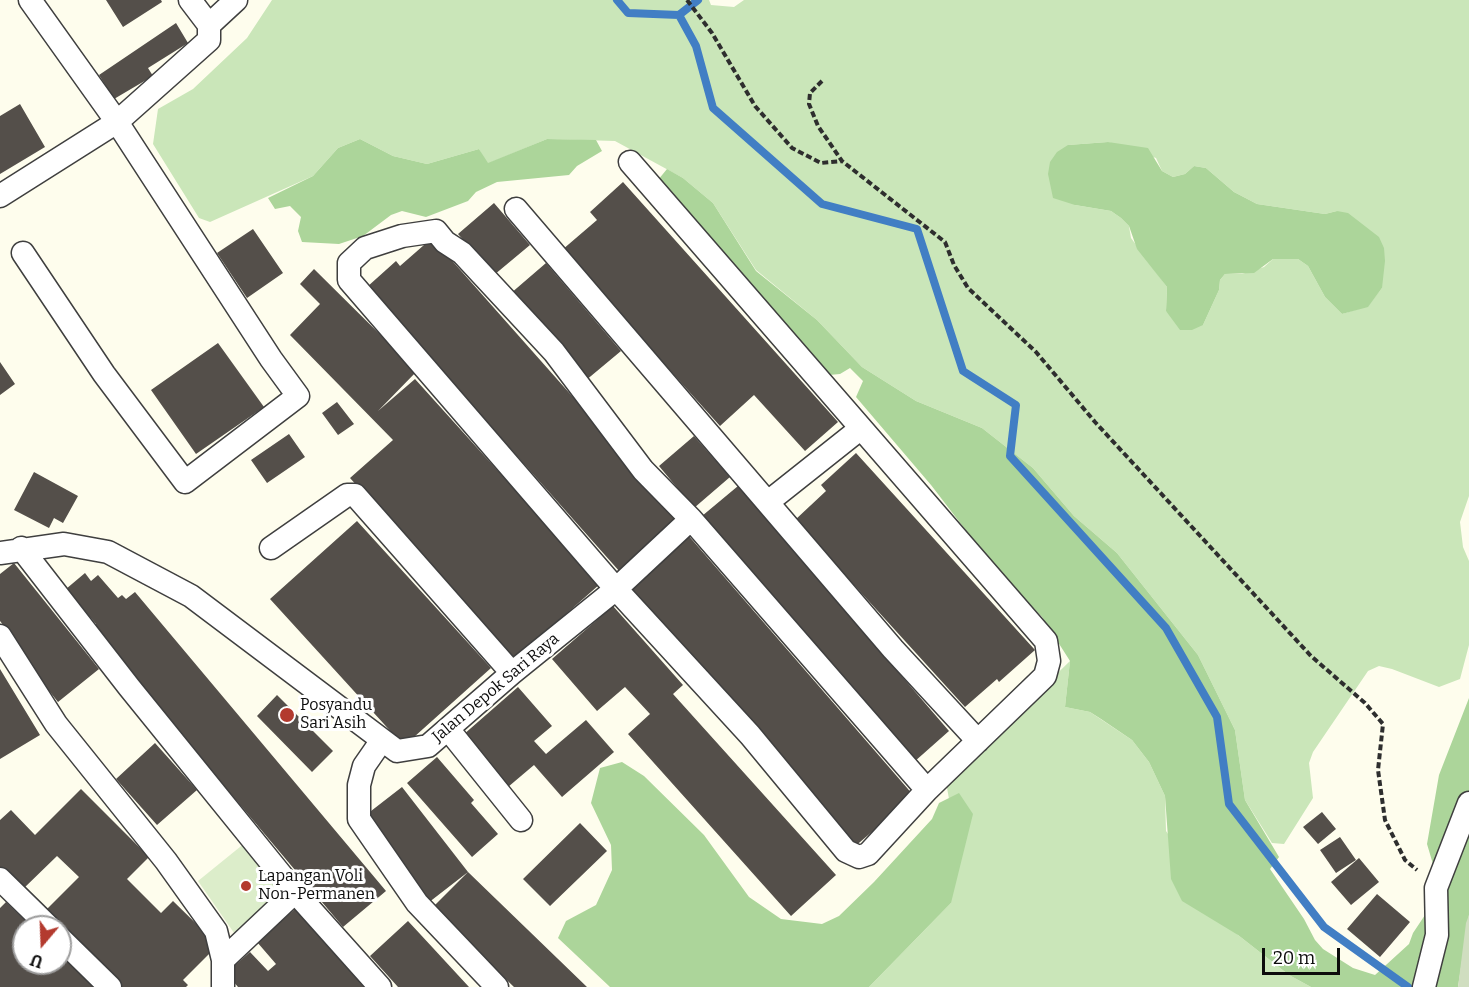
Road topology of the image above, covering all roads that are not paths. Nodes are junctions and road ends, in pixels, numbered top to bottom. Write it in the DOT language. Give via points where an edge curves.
graph roads {
  1 [pos="30,0"];
  2 [pos="190,0"];
  3 [pos="236,0"];
  4 [pos="209,33"];
  5 [pos="117,122"];
  6 [pos="630,162"];
  7 [pos="0,196"];
  8 [pos="516,209"];
  9 [pos="23,253"];
  10 [pos="860,429"];
  11 [pos="768,502"];
  12 [pos="691,519"];
  13 [pos="271,549"];
  14 [pos="10,550"];
  15 [pos="616,589"];
  16 [pos="0,636"];
  17 [pos="512,673"];
  18 [pos="448,729"];
  19 [pos="382,740"];
  20 [pos="978,741"];
  21 [pos="927,790"];
  22 [pos="1469,803"];
  23 [pos="521,820"];
  24 [pos="0,879"];
  25 [pos="295,892"];
  26 [pos="37,915"];
  27 [pos="72,950"];
  28 [pos="223,960"];
  29 [pos="110,987"];
  30 [pos="223,987"];
  31 [pos="380,987"];
  32 [pos="497,987"];
  33 [pos="1424,987"];
  1 -- 5 [label="street"];
  2 -- 4 [label="street"];
  3 -- 4 [label="street"];
  4 -- 5 [label="street"];
  5 -- 7 [label="street"];
  5 -- 9 [label="street" via="298,396 184,482 104,374"];
  6 -- 10 [label="street"];
  8 -- 11 [label="street"];
  10 -- 11 [label="street"];
  10 -- 20 [label="street" via="1046,641 1049,661 1045,676"];
  11 -- 20 [label="street" via="893,649"];
  12 -- 15 [label="street, Jalan Depok Sari Raya"];
  12 -- 15 [label="street" via="643,470 554,352 462,253 436,231 402,236 365,248 349,263 349,280"];
  12 -- 21 [label="street"];
  13 -- 17 [label="street" via="347,495 355,495"];
  14 -- 19 [label="street, Jalan Depok Sari Raya" via="64,543 108,552 191,596"];
  14 -- 25 [label="street" via="129,687"];
  15 -- 17 [label="street, Jalan Depok Sari Raya"];
  15 -- 21 [label="street" via="750,735 846,851 853,855 868,854"];
  16 -- 28 [label="street" via="56,724 166,861 216,931"];
  17 -- 18 [label="street, Jalan Depok Sari Raya"];
  18 -- 19 [label="street, Jalan Depok Sari Raya" via="428,746 397,750"];
  18 -- 23 [label="street"];
  19 -- 32 [label="street" via="364,766 358,785 359,819 417,903"];
  20 -- 21 [label="street"];
  22 -- 33 [label="street" via="1436,888 1437,935"];
  24 -- 26 [label="street"];
  25 -- 28 [label="street"];
  25 -- 31 [label="street"];
  27 -- 29 [label="street"];
  28 -- 30 [label="street"];
}
